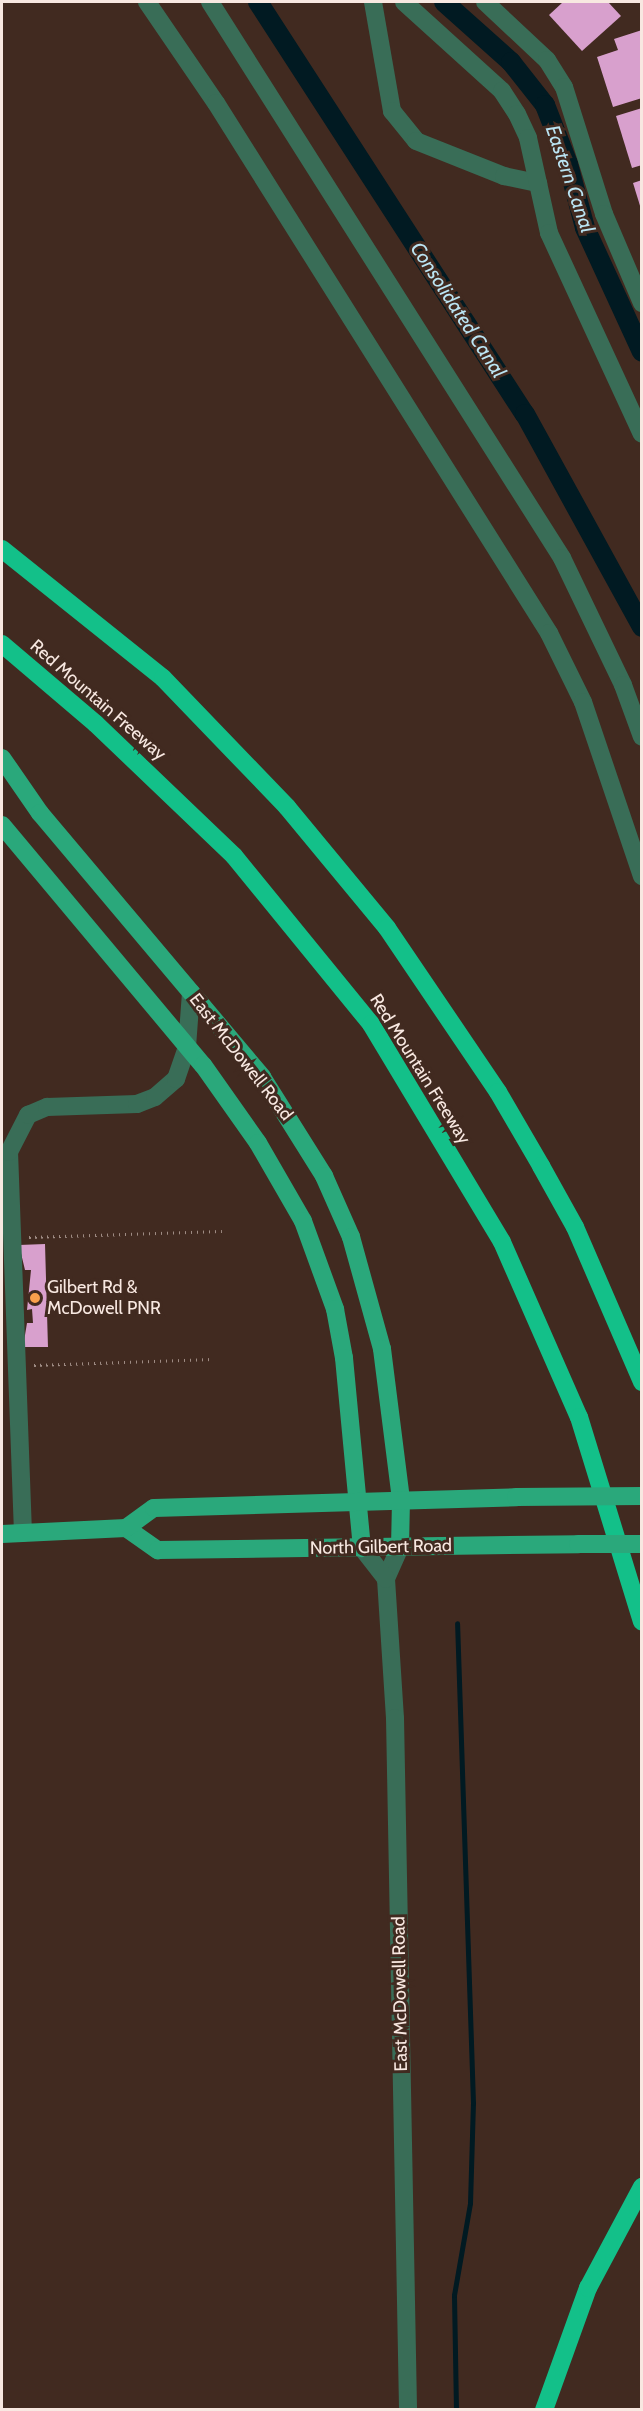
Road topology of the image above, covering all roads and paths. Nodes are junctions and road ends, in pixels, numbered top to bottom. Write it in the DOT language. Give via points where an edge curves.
graph roads {
  1 [pos="147,2"];
  2 [pos="210,2"];
  3 [pos="373,2"];
  4 [pos="404,2"];
  5 [pos="485,2"];
  6 [pos="538,183"];
  7 [pos="642,303"];
  8 [pos="642,434"];
  9 [pos="2,549"];
  10 [pos="2,644"];
  11 [pos="642,737"];
  12 [pos="2,758"];
  13 [pos="2,825"];
  14 [pos="642,876"];
  15 [pos="191,992"];
  16 [pos="187,1047"];
  17 [pos="222,1230"];
  18 [pos="12,1237"];
  19 [pos="213,1359"];
  20 [pos="17,1365"];
  21 [pos="642,1382"];
  22 [pos="642,1496"];
  23 [pos="401,1500"];
  24 [pos="356,1501"];
  25 [pos="126,1528"];
  26 [pos="23,1533"];
  27 [pos="2,1534"];
  28 [pos="642,1544"];
  29 [pos="400,1547"];
  30 [pos="362,1548"];
  31 [pos="386,1579"];
  32 [pos="642,1622"];
  33 [pos="642,2187"];
  34 [pos="408,2409"];
  35 [pos="544,2409"];
  1 -- 14 [label="street" via="222,113 549,633 583,702"];
  2 -- 11 [label="street" via="562,558 623,685"];
  3 -- 6 [label="street" via="392,111 416,141 504,176"];
  4 -- 6 [label="street" via="502,91 528,138"];
  5 -- 7 [label="street" via="547,60 564,87 604,214"];
  6 -- 8 [label="street" via="549,233"];
  9 -- 21 [label="highway" via="163,678 287,807 387,928 498,1092 547,1176 599,1279"];
  10 -- 32 [label="highway, Red Mountain Freeway" via="96,724 234,856 371,1024 502,1242 579,1417"];
  12 -- 15 [label="main road, East McDowell Road" via="40,813"];
  13 -- 16 [label="main road, East McDowell Road"];
  15 -- 16 [label="street"];
  15 -- 23 [label="main road, East McDowell Road" via="262,1077 292,1122 324,1176 351,1237 382,1349"];
  16 -- 18 [label="street" via="176,1079 155,1097 137,1104 47,1107 28,1115 9,1152"];
  16 -- 24 [label="main road, East McDowell Road" via="264,1152 319,1257 344,1358"];
  17 -- 18 [label="path"];
  18 -- 20 [label="street"];
  19 -- 20 [label="path"];
  20 -- 26 [label="street"];
  22 -- 23 [label="main road, bridge"];
  23 -- 24 [label="main road"];
  23 -- 29 [label="main road, East McDowell Road"];
  24 -- 25 [label="main road" via="154,1508"];
  24 -- 30 [label="main road, East McDowell Road"];
  25 -- 26 [label="main road"];
  25 -- 30 [label="main road, North Gilbert Road" via="158,1550"];
  26 -- 27 [label="main road"];
  28 -- 29 [label="main road, North Gilbert Road, bridge"];
  29 -- 30 [label="main road, North Gilbert Road"];
  29 -- 31 [label="street, East McDowell Road"];
  30 -- 31 [label="street"];
  31 -- 34 [label="street, East McDowell Road" via="395,1718"];
  33 -- 35 [label="highway" via="588,2288"];
}
